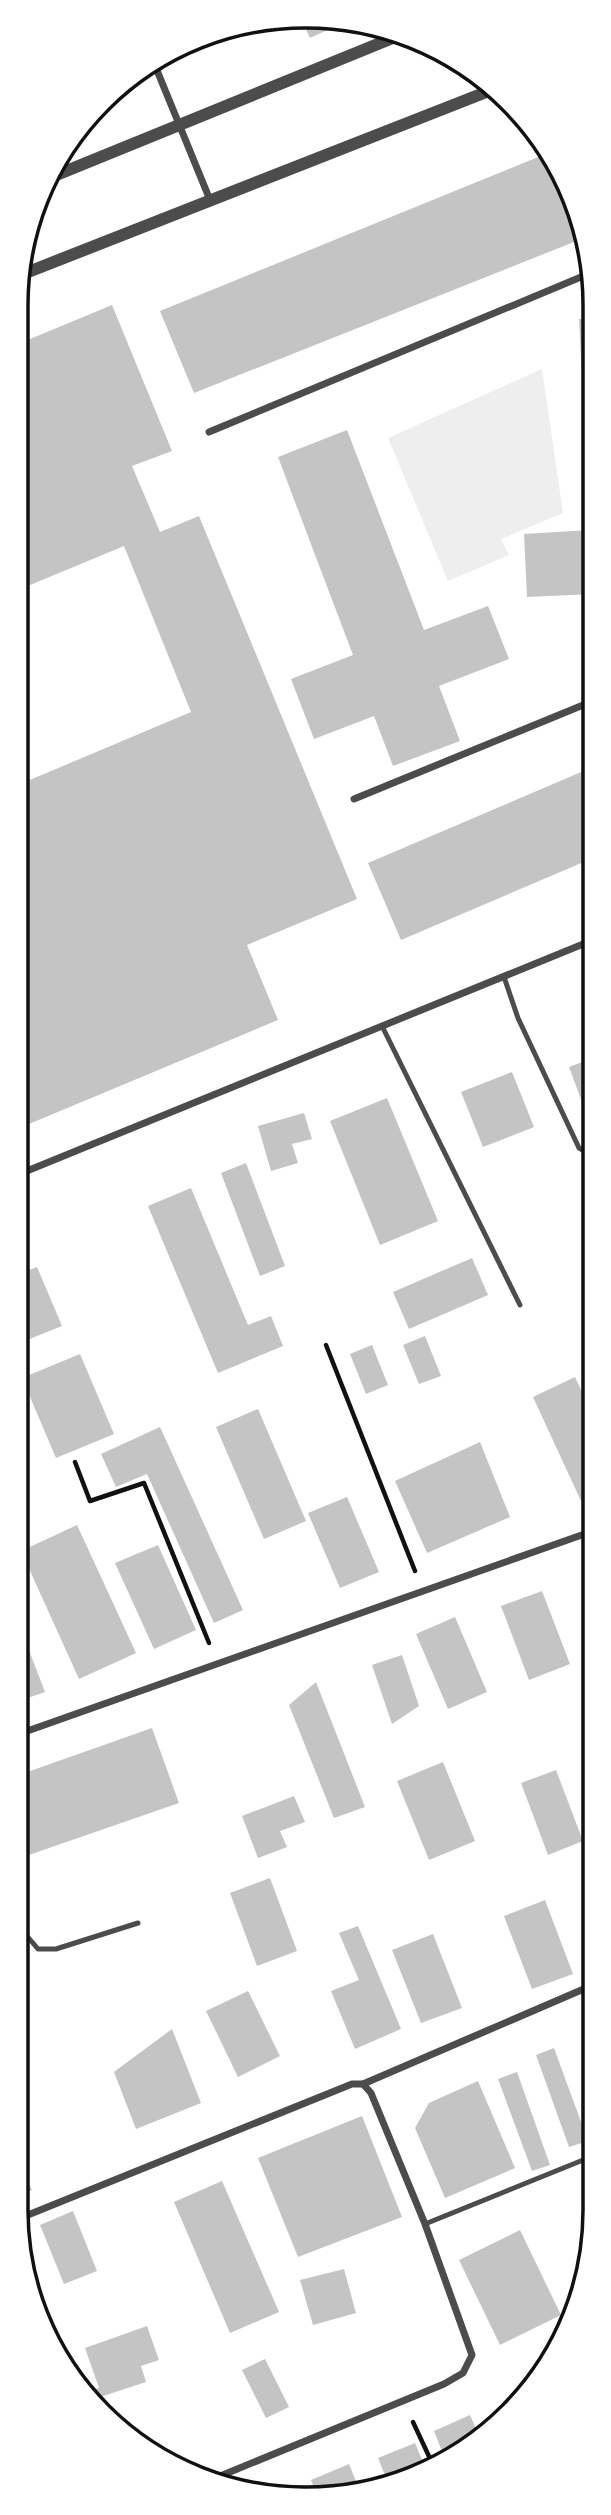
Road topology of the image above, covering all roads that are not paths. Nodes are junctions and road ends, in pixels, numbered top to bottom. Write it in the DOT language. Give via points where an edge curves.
graph roads {
  1 [pos="387,40"];
  2 [pos="157,71"];
  3 [pos="483,93"];
  4 [pos="180,124"];
  5 [pos="62,173"];
  6 [pos="210,200"];
  7 [pos="30,271"];
  8 [pos="581,277"];
  9 [pos="209,432"];
  10 [pos="583,705"];
  11 [pos="354,799"];
  12 [pos="583,944"];
  13 [pos="504,977"];
  14 [pos="382,1026"];
  15 [pos="583,1150"];
  16 [pos="28,1171"];
  17 [pos="520,1305"];
  18 [pos="583,1535"];
  19 [pos="28,1731"];
  20 [pos="138,1923"];
  21 [pos="28,1939"];
  22 [pos="583,1988"];
  23 [pos="363,2084"];
  24 [pos="583,2160"];
  25 [pos="28,2215"];
  26 [pos="425,2224"];
  27 [pos="224,2475"];
  1 -- 4 [label="street"];
  2 -- 4 [label="street"];
  3 -- 6 [label="street"];
  4 -- 5 [label="street"];
  4 -- 6 [label="street"];
  6 -- 7 [label="street"];
  8 -- 9 [label="street"];
  10 -- 11 [label="street"];
  12 -- 13 [label="street"];
  13 -- 14 [label="street"];
  13 -- 15 [label="lane" via="518,1018"];
  14 -- 16 [label="street"];
  14 -- 17 [label="lane"];
  18 -- 19 [label="street"];
  20 -- 21 [label="lane" via="56,1949 38,1949"];
  22 -- 23 [label="street"];
  23 -- 25 [label="street" via="352,2084"];
  23 -- 26 [label="street" via="371,2093"];
  24 -- 26 [label="lane"];
  26 -- 27 [label="street" via="472,2355 463,2373"];
}
